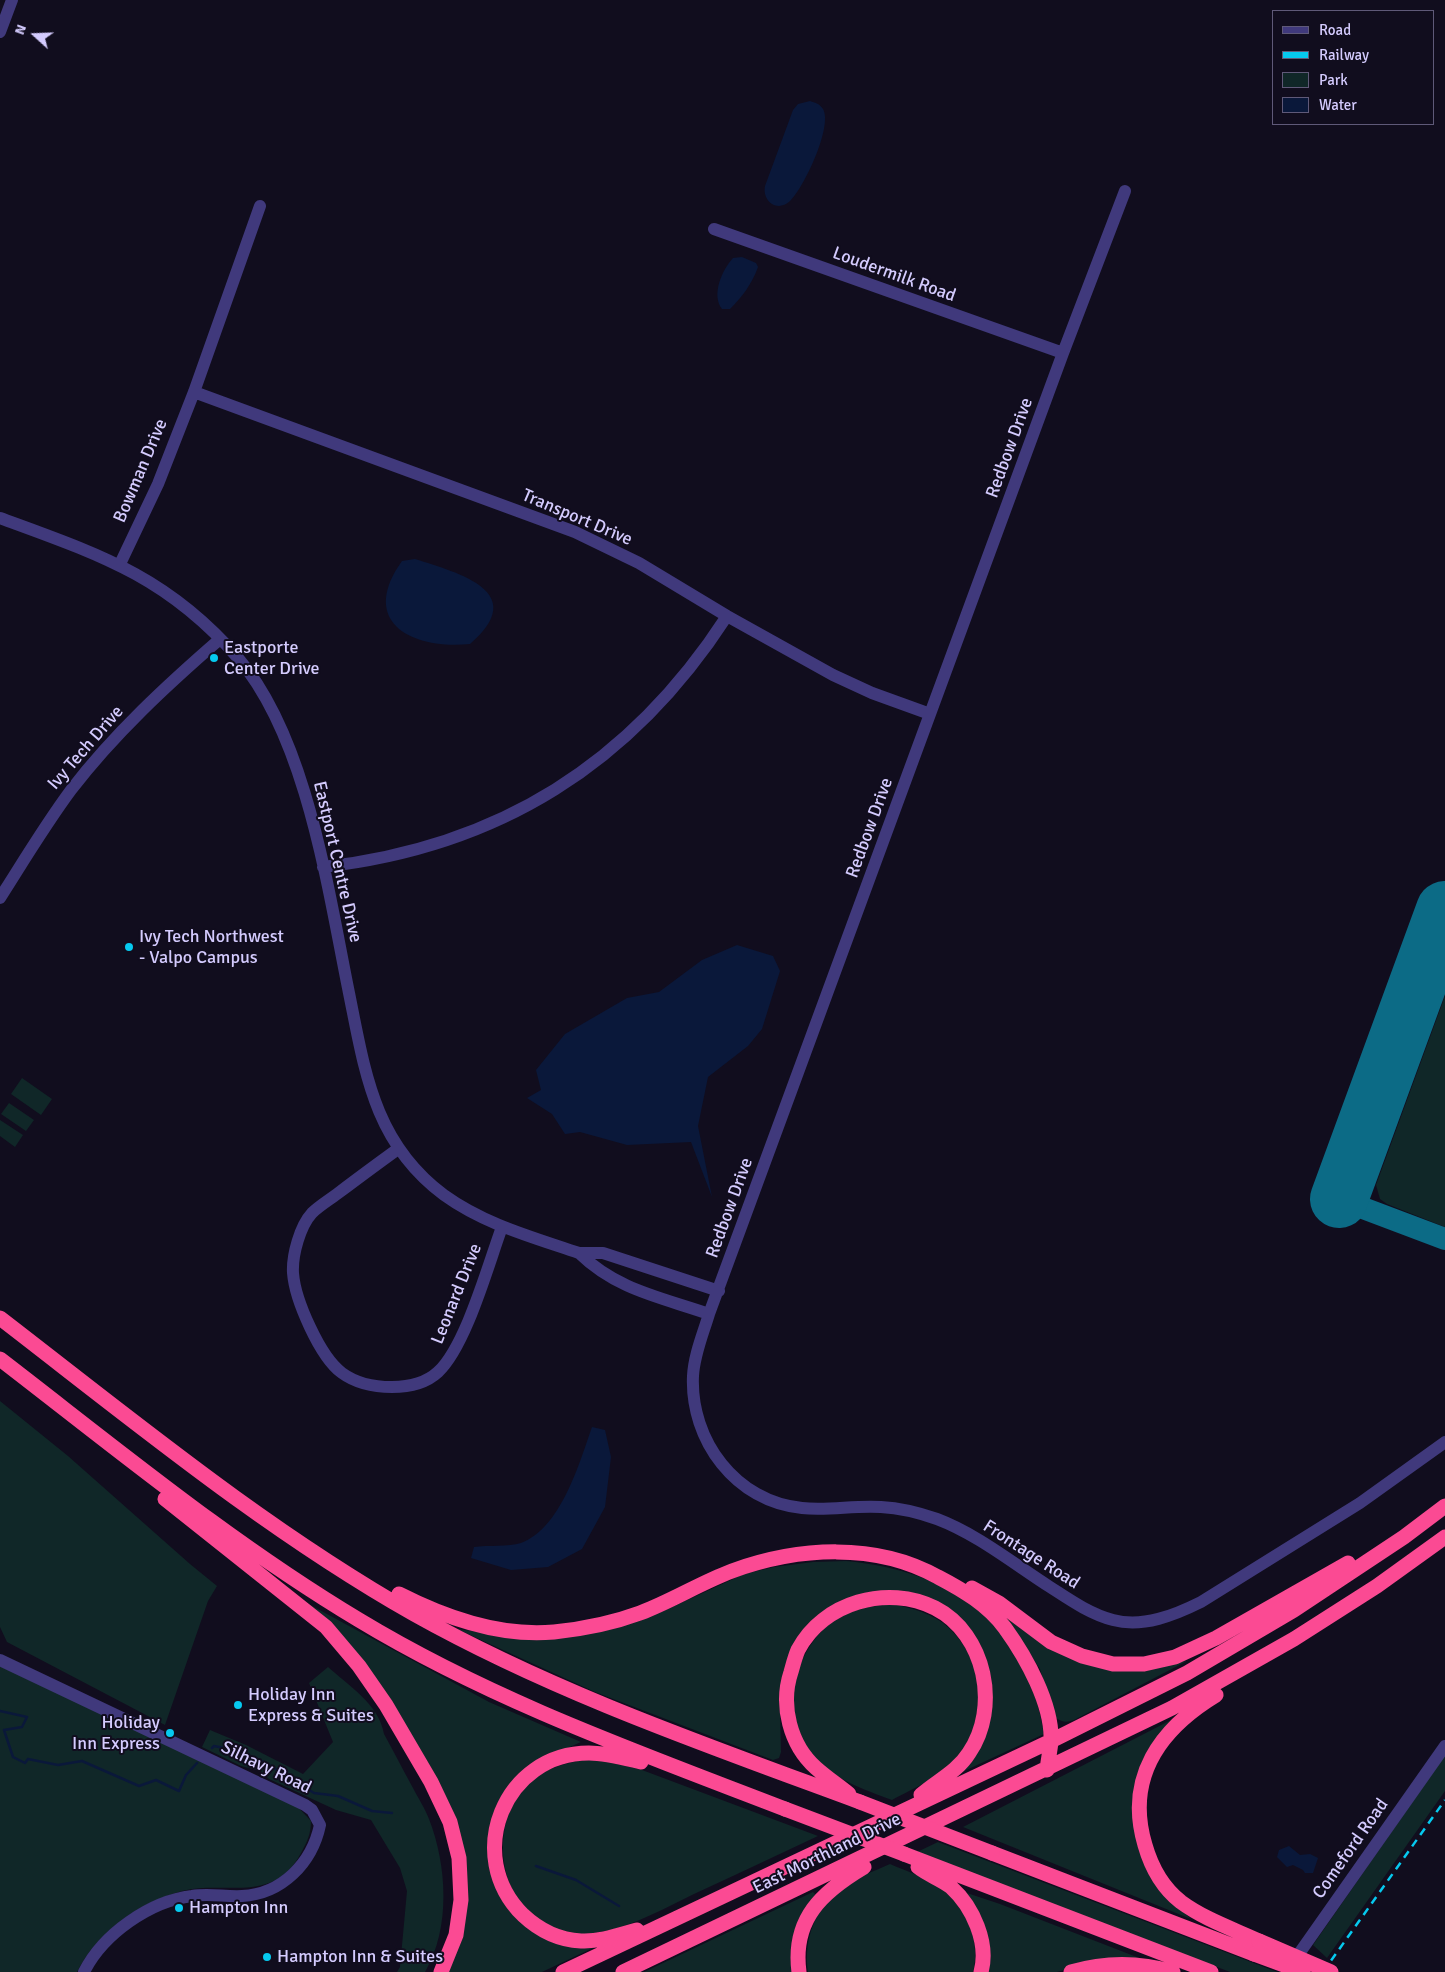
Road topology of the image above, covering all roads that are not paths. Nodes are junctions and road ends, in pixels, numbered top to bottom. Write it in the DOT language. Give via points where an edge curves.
graph roads {
  1 [pos="12,0"];
  2 [pos="0,32"];
  3 [pos="1125,191"];
  4 [pos="260,206"];
  5 [pos="714,229"];
  6 [pos="1063,353"];
  7 [pos="194,392"];
  8 [pos="0,518"];
  9 [pos="120,564"];
  10 [pos="727,616"];
  11 [pos="220,639"];
  12 [pos="930,714"];
  13 [pos="323,867"];
  14 [pos="0,898"];
  15 [pos="398,1149"];
  16 [pos="502,1227"];
  17 [pos="579,1253"];
  18 [pos="719,1291"];
  19 [pos="709,1314"];
  20 [pos="0,1318"];
  21 [pos="0,1359"];
  22 [pos="96,1433"];
  23 [pos="1445,1442"];
  24 [pos="1445,1506"];
  25 [pos="1404,1537"];
  26 [pos="1445,1537"];
  27 [pos="924,1569"];
  28 [pos="346,1574"];
  29 [pos="1294,1639"];
  30 [pos="0,1660"];
  31 [pos="1051,1741"];
  32 [pos="1445,1746"];
  33 [pos="1047,1770"];
  34 [pos="696,1774"];
  35 [pos="833,1787"];
  36 [pos="900,1812"];
  37 [pos="911,1835"];
  38 [pos="904,1854"];
  39 [pos="672,1921"];
  40 [pos="1257,1947"];
  41 [pos="84,1972"];
  42 [pos="441,1972"];
  43 [pos="563,1972"];
  44 [pos="624,1972"];
  45 [pos="799,1972"];
  46 [pos="981,1972"];
  47 [pos="1071,1972"];
  48 [pos="1173,1972"];
  49 [pos="1211,1972"];
  50 [pos="1286,1972"];
  51 [pos="1303,1972"];
  52 [pos="1331,1972"];
  1 -- 2 [label="street"];
  3 -- 6 [label="street, Redbow Drive"];
  4 -- 7 [label="street, Bowman Drive"];
  5 -- 6 [label="street, Loudermilk Road"];
  6 -- 12 [label="street, Redbow Drive"];
  7 -- 9 [label="street, Bowman Drive" via="158,484"];
  7 -- 10 [label="street, Transport Drive" via="575,532 639,563"];
  8 -- 9 [label="street, Eastport Centre Drive"];
  9 -- 11 [label="street, Eastport Centre Drive" via="182,603"];
  10 -- 12 [label="street, Transport Drive" via="833,675"];
  10 -- 13 [label="street" via="662,703 616,746 569,782 486,826 450,840 361,863"];
  11 -- 13 [label="street, Eastport Centre Drive" via="253,678 286,739 306,798"];
  11 -- 14 [label="street, Ivy Tech Drive" via="133,720 72,789"];
  12 -- 18 [label="street, Redbow Drive"];
  13 -- 15 [label="street, Eastport Centre Drive" via="366,1072 382,1119"];
  15 -- 16 [label="street, Eastport Centre Drive" via="444,1195"];
  15 -- 16 [label="street, Leonard Drive" via="312,1213 294,1252 293,1274 313,1332 330,1362 342,1373 360,1383 380,1387 419,1384 437,1373 451,1357 462,1336"];
  16 -- 17 [label="street, Eastport Centre Drive"];
  17 -- 18 [label="street, Eastport Centre Drive" via="603,1253"];
  17 -- 19 [label="street, Eastport Centre Drive" via="597,1270 620,1284"];
  18 -- 19 [label="street, Redbow Drive"];
  19 -- 23 [label="street, Frontage Road" via="693,1374 696,1411 707,1444 720,1465 740,1482 772,1501 801,1508 883,1507 936,1519 982,1543 1073,1602 1115,1621 1154,1620 1201,1602 1360,1503"];
  20 -- 28 [label="highway" via="228,1494"];
  21 -- 22 [label="highway"];
  22 -- 34 [label="highway" via="212,1523 281,1572 360,1621 520,1704"];
  22 -- 42 [label="highway" via="124,1466 326,1627 386,1705 431,1782 450,1822 459,1858 461,1900 457,1926"];
  24 -- 25 [label="highway"];
  25 -- 27 [label="highway" via="1352,1560 1216,1638 1175,1657 1144,1664 1113,1664 1082,1656 1051,1642 999,1603 962,1583"];
  25 -- 31 [label="highway" via="1294,1610 1195,1668"];
  26 -- 29 [label="highway" via="1377,1586"];
  27 -- 28 [label="highway" via="859,1553 823,1552 773,1558 731,1572 640,1613 598,1625 553,1632 509,1630 468,1623 429,1610 380,1584"];
  27 -- 31 [label="highway" via="965,1592 997,1618 1038,1684"];
  28 -- 35 [label="highway" via="456,1636 542,1678"];
  29 -- 33 [label="highway, East Morthland Drive" via="1172,1708"];
  29 -- 40 [label="highway" via="1275,1659 1200,1704 1175,1724 1156,1748 1138,1800 1140,1830 1149,1860 1164,1885 1180,1901"];
  30 -- 41 [label="street, Silhavy Road" via="305,1805 318,1817 320,1824 305,1862 285,1881 255,1894 191,1896 164,1904 116,1932 95,1952"];
  31 -- 33 [label="highway"];
  31 -- 36 [label="highway"];
  32 -- 50 [label="street, Comeford Road"];
  33 -- 37 [label="highway, East Morthland Drive"];
  34 -- 38 [label="highway, bridge"];
  34 -- 39 [label="highway" via="611,1755 588,1753 557,1758 533,1771 514,1789 495,1833 496,1868 508,1896 528,1919 547,1933 568,1940 592,1941"];
  35 -- 36 [label="highway" via="797,1745 788,1716 786,1686 798,1650 817,1625 846,1605 877,1597 935,1608 967,1638 978,1658 986,1686 986,1710 969,1754 950,1774"];
  35 -- 40 [label="highway, bridge" via="860,1802 992,1853"];
  36 -- 39 [label="highway"];
  37 -- 44 [label="highway, East Morthland Drive"];
  37 -- 45 [label="highway" via="835,1885 817,1902 807,1917 799,1941"];
  38 -- 46 [label="highway" via="919,1868 950,1886 966,1903 980,1934"];
  38 -- 49 [label="highway"];
  39 -- 43 [label="highway"];
  40 -- 51 [label="highway, bridge"];
  40 -- 52 [label="highway, bridge"];
  47 -- 48 [label="highway" via="1108,1964 1150,1965"];
}
